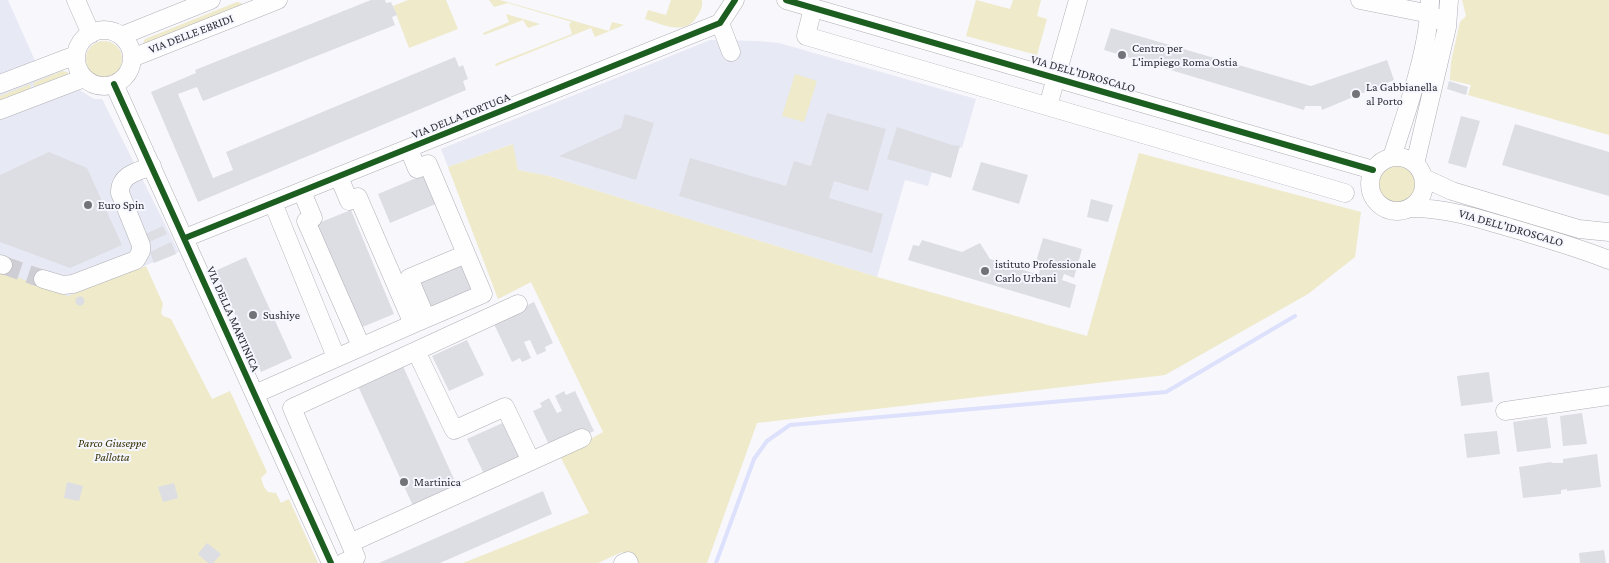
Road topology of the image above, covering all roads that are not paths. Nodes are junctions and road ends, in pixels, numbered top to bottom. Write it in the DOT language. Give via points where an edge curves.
graph roads {
  1 [pos="76,0"];
  2 [pos="211,0"];
  3 [pos="735,0"];
  4 [pos="1078,0"];
  5 [pos="1449,0"];
  6 [pos="793,1"];
  7 [pos="1369,1"];
  8 [pos="268,2"];
  9 [pos="1430,7"];
  10 [pos="813,8"];
  11 [pos="720,23"];
  12 [pos="1447,27"];
  13 [pos="91,34"];
  14 [pos="121,36"];
  15 [pos="731,52"];
  16 [pos="76,55"];
  17 [pos="132,58"];
  18 [pos="84,78"];
  19 [pos="1055,78"];
  20 [pos="0,84"];
  21 [pos="114,84"];
  22 [pos="1048,106"];
  23 [pos="0,110"];
  24 [pos="409,149"];
  25 [pos="1392,157"];
  26 [pos="152,166"];
  27 [pos="1373,170"];
  28 [pos="1420,171"];
  29 [pos="339,177"];
  30 [pos="302,192"];
  31 [pos="1345,193"];
  32 [pos="273,203"];
  33 [pos="1411,208"];
  34 [pos="1609,232"];
  35 [pos="185,238"];
  36 [pos="466,254"];
  37 [pos="1609,260"];
  38 [pos="43,279"];
  39 [pos="518,304"];
  40 [pos="419,321"];
  41 [pos="361,346"];
  42 [pos="416,350"];
  43 [pos="336,357"];
  44 [pos="255,394"];
  45 [pos="1609,396"];
  46 [pos="1505,411"];
  47 [pos="582,438"];
  48 [pos="306,440"];
  49 [pos="280,451"];
  50 [pos="531,461"];
  51 [pos="350,543"];
  52 [pos="331,563"];
  53 [pos="343,563"];
  54 [pos="623,563"];
  55 [pos="629,563"];
  1 -- 13 [label="street"];
  2 -- 14 [label="street, VIA DELLE EBRIDI"];
  3 -- 11 [label="street"];
  4 -- 19 [label="street"];
  5 -- 12 [label="street"];
  6 -- 10 [label="street, VIA DELL'IDROSCALO"];
  7 -- 9 [label="street"];
  8 -- 17 [label="street, VIA DELLE EBRIDI"];
  9 -- 12 [label="street"];
  9 -- 25 [label="street" via="1417,74"];
  10 -- 19 [label="street, VIA DELL'IDROSCALO"];
  10 -- 22 [label="street" via="806,36"];
  11 -- 15 [label="street"];
  11 -- 24 [label="street, VIA DELLA TORTUGA"];
  12 -- 28 [label="street"];
  13 -- 14 [label="street" via="107,31"];
  13 -- 16 [label="street" via="81,43"];
  14 -- 17 [label="street" via="129,46"];
  16 -- 18 [label="street"];
  16 -- 20 [label="street"];
  17 -- 21 [label="street" via="126,76"];
  18 -- 21 [label="street" via="98,86"];
  18 -- 23 [label="street"];
  19 -- 22 [label="street"];
  19 -- 27 [label="street, VIA DELL'IDROSCALO"];
  21 -- 26 [label="street, VIA DELLA MARTINICA"];
  22 -- 31 [label="street"];
  24 -- 29 [label="street, VIA DELLA TORTUGA"];
  24 -- 36 [label="street" via="417,168 428,164"];
  25 -- 27 [label="street" via="1380,162"];
  25 -- 28 [label="street" via="1406,158"];
  26 -- 35 [label="street, VIA DELLA MARTINICA"];
  26 -- 38 [label="street" via="129,175 120,186 141,245 136,260 73,284 63,285"];
  27 -- 33 [label="street" via="1369,188 1376,202 1391,211"];
  28 -- 33 [label="street" via="1422,194"];
  28 -- 34 [label="street, VIA DELL'IDROSCALO" via="1452,191 1585,230"];
  29 -- 30 [label="street, VIA DELLA TORTUGA"];
  29 -- 40 [label="street" via="349,201 358,197"];
  30 -- 32 [label="street, VIA DELLA TORTUGA"];
  30 -- 41 [label="street" via="313,218 306,221"];
  32 -- 35 [label="street, VIA DELLA TORTUGA"];
  32 -- 43 [label="street"];
  33 -- 37 [label="street, VIA DELL'IDROSCALO" via="1456,212"];
  35 -- 44 [label="street, VIA DELLA MARTINICA"];
  36 -- 40 [label="street" via="408,278"];
  36 -- 40 [label="street" via="483,294"];
  39 -- 42 [label="street"];
  40 -- 41 [label="street"];
  41 -- 43 [label="street"];
  42 -- 48 [label="street" via="292,408"];
  42 -- 50 [label="street" via="454,430 505,407"];
  43 -- 44 [label="street"];
  44 -- 49 [label="street, VIA DELLA MARTINICA"];
  45 -- 46 [label="street"];
  47 -- 50 [label="street"];
  48 -- 49 [label="street"];
  48 -- 51 [label="street"];
  49 -- 52 [label="street, VIA DELLA MARTINICA"];
  50 -- 51 [label="street"];
  51 -- 53 [label="street" via="356,557"];
  54 -- 55 [label="street"];
}
